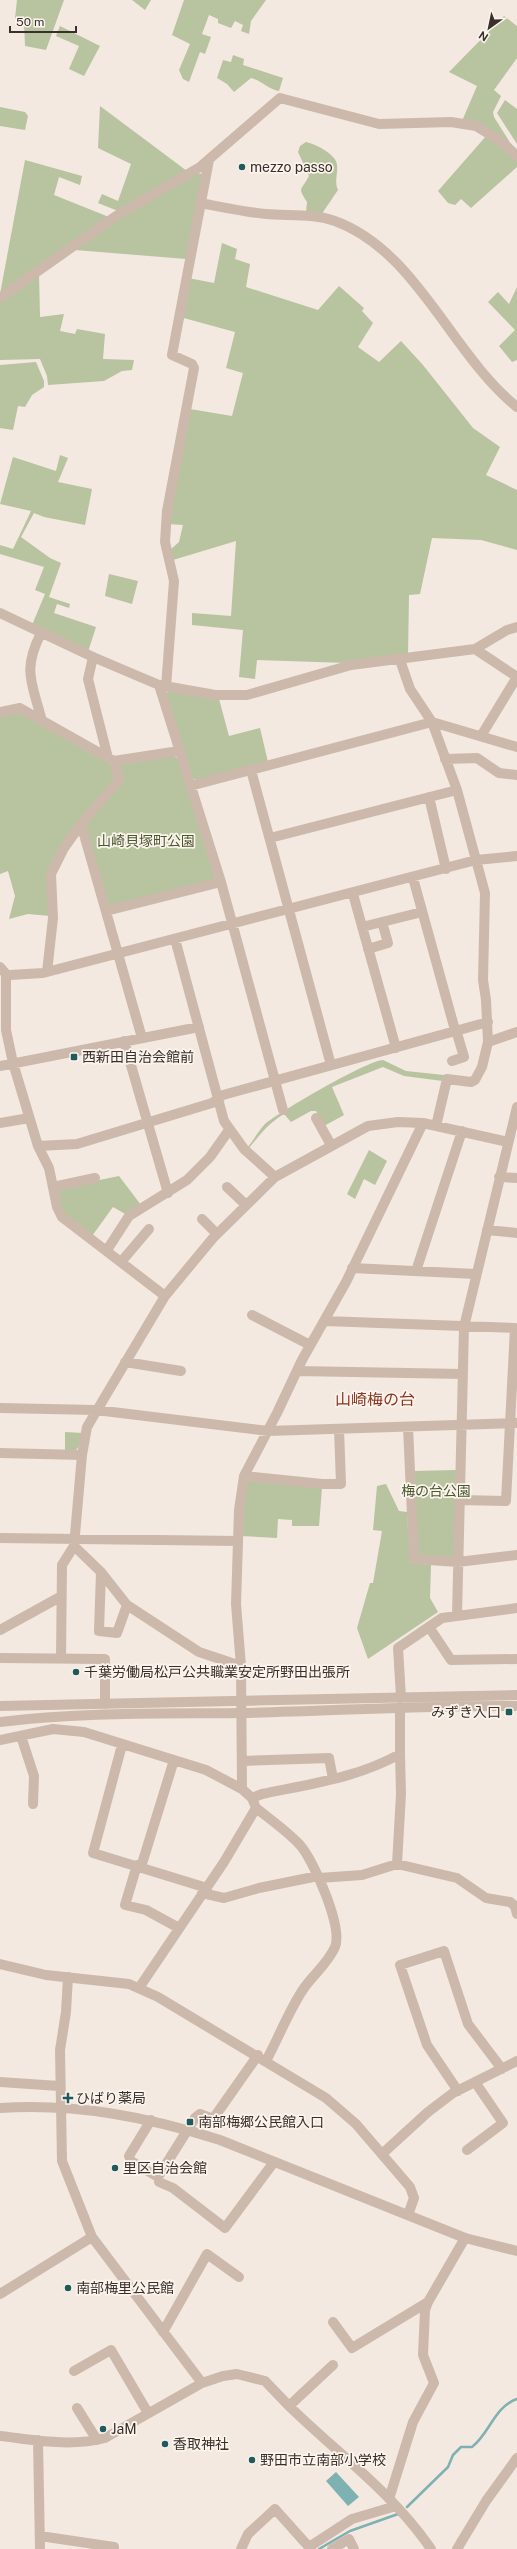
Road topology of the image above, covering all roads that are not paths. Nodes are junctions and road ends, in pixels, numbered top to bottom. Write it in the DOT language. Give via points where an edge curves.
graph roads {
  1 [pos="517,156"];
  2 [pos="209,160"];
  3 [pos="200,204"];
  4 [pos="0,298"];
  5 [pos="517,407"];
  6 [pos="0,613"];
  7 [pos="517,627"];
  8 [pos="41,633"];
  9 [pos="475,649"];
  10 [pos="93,658"];
  11 [pos="400,660"];
  12 [pos="517,677"];
  13 [pos="162,686"];
  14 [pos="0,712"];
  15 [pos="42,721"];
  16 [pos="432,722"];
  17 [pos="481,736"];
  18 [pos="517,747"];
  19 [pos="179,751"];
  20 [pos="111,759"];
  21 [pos="445,759"];
  22 [pos="251,770"];
  23 [pos="517,775"];
  24 [pos="190,786"];
  25 [pos="458,790"];
  26 [pos="428,797"];
  27 [pos="81,824"];
  28 [pos="270,838"];
  29 [pos="517,856"];
  30 [pos="476,860"];
  31 [pos="446,868"];
  32 [pos="413,878"];
  33 [pos="221,882"];
  34 [pos="353,894"];
  35 [pos="289,910"];
  36 [pos="106,911"];
  37 [pos="422,912"];
  38 [pos="382,922"];
  39 [pos="232,924"];
  40 [pos="362,927"];
  41 [pos="175,939"];
  42 [pos="368,949"];
  43 [pos="119,953"];
  44 [pos="3,971"];
  45 [pos="47,972"];
  46 [pos="488,1022"];
  47 [pos="199,1027"];
  48 [pos="456,1030"];
  49 [pos="517,1032"];
  50 [pos="142,1038"];
  51 [pos="124,1042"];
  52 [pos="488,1042"];
  53 [pos="396,1048"];
  54 [pos="452,1061"];
  55 [pos="13,1063"];
  56 [pos="332,1065"];
  57 [pos="0,1066"];
  58 [pos="275,1081"];
  59 [pos="218,1099"];
  60 [pos="517,1107"];
  61 [pos="283,1110"];
  62 [pos="29,1118"];
  63 [pos="316,1118"];
  64 [pos="0,1123"];
  65 [pos="148,1123"];
  66 [pos="422,1123"];
  67 [pos="436,1126"];
  68 [pos="229,1130"];
  69 [pos="462,1131"];
  70 [pos="508,1142"];
  71 [pos="331,1145"];
  72 [pos="38,1146"];
  73 [pos="275,1176"];
  74 [pos="499,1177"];
  75 [pos="95,1178"];
  76 [pos="517,1178"];
  77 [pos="52,1187"];
  78 [pos="227,1187"];
  79 [pos="168,1192"];
  80 [pos="246,1205"];
  81 [pos="202,1219"];
  82 [pos="149,1229"];
  83 [pos="487,1230"];
  84 [pos="517,1233"];
  85 [pos="217,1234"];
  86 [pos="107,1250"];
  87 [pos="121,1262"];
  88 [pos="352,1268"];
  89 [pos="416,1272"];
  90 [pos="476,1274"];
  91 [pos="165,1296"];
  92 [pos="252,1316"];
  93 [pos="325,1321"];
  94 [pos="464,1327"];
  95 [pos="310,1345"];
  96 [pos="125,1362"];
  97 [pos="181,1371"];
  98 [pos="297,1371"];
  99 [pos="463,1374"];
  100 [pos="0,1408"];
  101 [pos="96,1410"];
  102 [pos="514,1423"];
  103 [pos="462,1425"];
  104 [pos="408,1427"];
  105 [pos="339,1429"];
  106 [pos="268,1431"];
  107 [pos="0,1453"];
  108 [pos="82,1455"];
  109 [pos="244,1476"];
  110 [pos="460,1500"];
  111 [pos="0,1538"];
  112 [pos="238,1541"];
  113 [pos="75,1542"];
  114 [pos="517,1555"];
  115 [pos="458,1562"];
  116 [pos="101,1572"];
  117 [pos="60,1597"];
  118 [pos="127,1605"];
  119 [pos="517,1608"];
  120 [pos="457,1616"];
  121 [pos="429,1627"];
  122 [pos="0,1630"];
  123 [pos="0,1658"];
  124 [pos="61,1658"];
  125 [pos="517,1659"];
  126 [pos="241,1666"];
  127 [pos="517,1694"];
  128 [pos="242,1700"];
  129 [pos="400,1702"];
  130 [pos="105,1704"];
  131 [pos="0,1706"];
  132 [pos="517,1706"];
  133 [pos="242,1713"];
  134 [pos="52,1716"];
  135 [pos="0,1722"];
  136 [pos="52,1729"];
  137 [pos="21,1736"];
  138 [pos="0,1740"];
  139 [pos="122,1745"];
  140 [pos="400,1754"];
  141 [pos="174,1760"];
  142 [pos="242,1760"];
  143 [pos="333,1779"];
  144 [pos="242,1790"];
  145 [pos="252,1798"];
  146 [pos="33,1804"];
  147 [pos="256,1808"];
  148 [pos="397,1864"];
  149 [pos="139,1866"];
  150 [pos="318,1877"];
  151 [pos="205,1891"];
  152 [pos="517,1914"];
  153 [pos="179,1928"];
  154 [pos="0,1964"];
  155 [pos="68,1977"];
  156 [pos="140,1988"];
  157 [pos="262,2058"];
  158 [pos="517,2061"];
  159 [pos="502,2069"];
  160 [pos="0,2082"];
  161 [pos="476,2082"];
  162 [pos="59,2086"];
  163 [pos="458,2091"];
  164 [pos="59,2107"];
  165 [pos="0,2108"];
  166 [pos="151,2120"];
  167 [pos="189,2130"];
  168 [pos="467,2150"];
  169 [pos="382,2154"];
  170 [pos="274,2162"];
  171 [pos="158,2177"];
  172 [pos="408,2215"];
  173 [pos="92,2237"];
  174 [pos="465,2238"];
  175 [pos="517,2251"];
  176 [pos="239,2277"];
  177 [pos="1,2292"];
  178 [pos="428,2302"];
  179 [pos="333,2322"];
  180 [pos="163,2332"];
  181 [pos="334,2365"];
  182 [pos="74,2371"];
  183 [pos="202,2383"];
  184 [pos="290,2406"];
  185 [pos="77,2408"];
  186 [pos="148,2413"];
  187 [pos="0,2436"];
  188 [pos="38,2440"];
  189 [pos="97,2440"];
  190 [pos="517,2458"];
  191 [pos="393,2502"];
  192 [pos="40,2536"];
  193 [pos="310,2548"];
  194 [pos="40,2549"];
  195 [pos="114,2549"];
  196 [pos="241,2549"];
  197 [pos="332,2549"];
  198 [pos="354,2549"];
  199 [pos="431,2549"];
  200 [pos="457,2549"];
  1 -- 2 [label="street" via="502,142 476,126 451,122 379,124 280,98"];
  2 -- 3 [label="street"];
  2 -- 4 [label="street" via="116,216"];
  3 -- 5 [label="street" via="266,214 309,215 333,220 366,235 399,266 493,386"];
  3 -- 13 [label="street" via="172,355 192,364 194,368 166,511 165,542 174,581"];
  6 -- 8 [label="street"];
  7 -- 9 [label="street"];
  8 -- 10 [label="street"];
  8 -- 15 [label="street" via="32,651 29,668"];
  9 -- 11 [label="street"];
  9 -- 12 [label="street"];
  10 -- 13 [label="street"];
  10 -- 20 [label="street" via="88,679"];
  11 -- 13 [label="street" via="351,666 247,695 215,695"];
  11 -- 16 [label="street" via="410,689"];
  12 -- 17 [label="street"];
  13 -- 19 [label="street"];
  14 -- 15 [label="street" via="20,708"];
  15 -- 20 [label="street"];
  16 -- 17 [label="street"];
  16 -- 21 [label="street"];
  16 -- 22 [label="street"];
  17 -- 18 [label="street"];
  19 -- 20 [label="street"];
  19 -- 24 [label="street"];
  20 -- 27 [label="street" via="119,780"];
  21 -- 23 [label="street" via="477,758 499,774"];
  21 -- 25 [label="street"];
  22 -- 24 [label="street"];
  22 -- 28 [label="street"];
  24 -- 33 [label="street"];
  25 -- 26 [label="street"];
  25 -- 30 [label="street"];
  26 -- 28 [label="street"];
  26 -- 31 [label="street"];
  27 -- 36 [label="street"];
  27 -- 45 [label="street" via="51,874 53,918"];
  28 -- 35 [label="street"];
  29 -- 30 [label="street"];
  30 -- 31 [label="street"];
  30 -- 46 [label="street" via="485,893 483,980"];
  31 -- 32 [label="street"];
  32 -- 34 [label="street"];
  32 -- 37 [label="street"];
  33 -- 36 [label="street"];
  33 -- 39 [label="street"];
  34 -- 35 [label="street"];
  34 -- 40 [label="street"];
  35 -- 39 [label="street"];
  35 -- 56 [label="street"];
  36 -- 43 [label="street"];
  37 -- 38 [label="street"];
  37 -- 48 [label="street"];
  38 -- 40 [label="street"];
  38 -- 42 [label="street" via="388,943"];
  39 -- 41 [label="street"];
  39 -- 58 [label="street"];
  40 -- 42 [label="street"];
  41 -- 43 [label="street"];
  41 -- 47 [label="street"];
  42 -- 53 [label="street"];
  43 -- 45 [label="street"];
  43 -- 50 [label="street"];
  44 -- 45 [label="street"];
  44 -- 55 [label="street" via="6,1030"];
  46 -- 48 [label="street"];
  46 -- 52 [label="street"];
  47 -- 50 [label="street"];
  47 -- 59 [label="street"];
  48 -- 53 [label="street"];
  48 -- 54 [label="street" via="464,1057"];
  49 -- 52 [label="street"];
  50 -- 51 [label="street"];
  51 -- 55 [label="street"];
  51 -- 65 [label="street"];
  52 -- 67 [label="street" via="482,1067 475,1080 471,1082 447,1079"];
  53 -- 56 [label="street"];
  55 -- 57 [label="street"];
  55 -- 62 [label="street"];
  56 -- 58 [label="street"];
  58 -- 59 [label="street"];
  58 -- 61 [label="street"];
  59 -- 65 [label="street"];
  59 -- 68 [label="street"];
  60 -- 70 [label="street"];
  62 -- 64 [label="street"];
  62 -- 72 [label="street"];
  63 -- 71 [label="street"];
  65 -- 72 [label="street" via="77,1144"];
  65 -- 79 [label="street"];
  66 -- 67 [label="street"];
  66 -- 71 [label="street" via="398,1122 368,1126"];
  66 -- 88 [label="street"];
  67 -- 69 [label="street"];
  68 -- 73 [label="street" via="244,1149"];
  68 -- 79 [label="street" via="200,1168"];
  69 -- 70 [label="street"];
  69 -- 89 [label="street"];
  70 -- 74 [label="street"];
  71 -- 73 [label="street"];
  72 -- 77 [label="street" via="49,1168"];
  73 -- 80 [label="street"];
  74 -- 76 [label="street"];
  74 -- 83 [label="street"];
  75 -- 77 [label="street"];
  77 -- 86 [label="street" via="62,1217"];
  78 -- 80 [label="street"];
  79 -- 86 [label="street" via="129,1216"];
  80 -- 85 [label="street"];
  81 -- 85 [label="street"];
  82 -- 87 [label="street"];
  83 -- 84 [label="street"];
  83 -- 90 [label="street"];
  85 -- 91 [label="street"];
  86 -- 87 [label="street"];
  87 -- 91 [label="street"];
  88 -- 89 [label="street"];
  88 -- 93 [label="street"];
  89 -- 90 [label="street"];
  90 -- 94 [label="street"];
  91 -- 96 [label="street"];
  92 -- 95 [label="street"];
  93 -- 94 [label="street"];
  93 -- 95 [label="street"];
  94 -- 99 [label="street"];
  94 -- 102 [label="street" via="515,1328"];
  95 -- 98 [label="street"];
  96 -- 97 [label="street"];
  96 -- 101 [label="street"];
  98 -- 99 [label="street"];
  98 -- 106 [label="street"];
  99 -- 103 [label="street"];
  100 -- 101 [label="street"];
  101 -- 106 [label="street"];
  101 -- 108 [label="street" via="87,1427"];
  102 -- 103 [label="street"];
  102 -- 110 [label="street" via="506,1501"];
  103 -- 104 [label="street"];
  103 -- 110 [label="street"];
  104 -- 105 [label="street"];
  104 -- 115 [label="street" via="414,1559"];
  105 -- 106 [label="street"];
  105 -- 109 [label="street" via="341,1484"];
  106 -- 109 [label="street"];
  107 -- 108 [label="street"];
  108 -- 113 [label="street"];
  109 -- 112 [label="street"];
  110 -- 115 [label="street"];
  111 -- 113 [label="street"];
  112 -- 113 [label="street"];
  112 -- 126 [label="street" via="237,1630"];
  113 -- 116 [label="street"];
  113 -- 117 [label="street" via="62,1565"];
  114 -- 115 [label="street"];
  115 -- 120 [label="street"];
  116 -- 118 [label="street"];
  116 -- 118 [label="street" via="100,1631 117,1633"];
  117 -- 122 [label="street"];
  117 -- 124 [label="street"];
  118 -- 126 [label="street" via="199,1652"];
  119 -- 120 [label="street"];
  120 -- 121 [label="street" via="442,1618"];
  121 -- 125 [label="street" via="451,1660"];
  121 -- 129 [label="street" via="398,1648"];
  123 -- 124 [label="street"];
  124 -- 130 [label="street" via="105,1659"];
  126 -- 128 [label="street"];
  127 -- 129 [label="street"];
  128 -- 129 [label="street"];
  128 -- 130 [label="street"];
  128 -- 133 [label="street"];
  129 -- 132 [label="street"];
  129 -- 133 [label="street"];
  129 -- 140 [label="street"];
  130 -- 131 [label="street"];
  133 -- 134 [label="street" via="126,1712"];
  133 -- 142 [label="street"];
  134 -- 135 [label="street"];
  134 -- 136 [label="street"];
  136 -- 137 [label="street"];
  136 -- 139 [label="street" via="84,1732"];
  137 -- 138 [label="street"];
  137 -- 146 [label="street" via="34,1776"];
  139 -- 141 [label="street"];
  139 -- 149 [label="street" via="93,1853"];
  140 -- 143 [label="street" via="355,1775"];
  140 -- 148 [label="street" via="402,1794"];
  141 -- 144 [label="street" via="206,1770"];
  141 -- 149 [label="street"];
  142 -- 143 [label="street" via="329,1758"];
  142 -- 144 [label="street"];
  143 -- 145 [label="street"];
  144 -- 145 [label="street"];
  145 -- 147 [label="street"];
  147 -- 150 [label="street" via="300,1846"];
  147 -- 151 [label="street"];
  148 -- 150 [label="street" via="362,1874"];
  148 -- 152 [label="street" via="457,1878 486,1898 510,1902 515,1906"];
  149 -- 151 [label="street"];
  149 -- 153 [label="street" via="125,1905 146,1910"];
  150 -- 151 [label="street" via="224,1898"];
  150 -- 157 [label="street" via="333,1920 335,1945 327,1961 303,1989"];
  151 -- 153 [label="street"];
  153 -- 156 [label="street"];
  154 -- 155 [label="street" via="36,1973"];
  155 -- 156 [label="street" via="116,1981"];
  155 -- 162 [label="street"];
  156 -- 157 [label="street"];
  157 -- 167 [label="street" via="213,2119 200,2114"];
  157 -- 169 [label="street" via="326,2098 356,2124"];
  158 -- 159 [label="street"];
  159 -- 161 [label="street"];
  159 -- 163 [label="street" via="468,2024 444,1951 400,1965 427,2045"];
  160 -- 162 [label="street"];
  161 -- 163 [label="street"];
  161 -- 168 [label="street" via="503,2123"];
  162 -- 164 [label="street"];
  163 -- 169 [label="street" via="428,2112"];
  164 -- 165 [label="street"];
  164 -- 166 [label="street" via="100,2110"];
  164 -- 173 [label="street" via="62,2161"];
  166 -- 167 [label="street"];
  166 -- 171 [label="street" via="129,2156 131,2161"];
  167 -- 170 [label="street"];
  167 -- 171 [label="street"];
  169 -- 172 [label="street" via="414,2193"];
  170 -- 171 [label="street" via="225,2228 173,2188 159,2182"];
  170 -- 172 [label="street"];
  172 -- 174 [label="street"];
  173 -- 177 [label="street"];
  173 -- 180 [label="street"];
  174 -- 175 [label="street"];
  174 -- 178 [label="street"];
  176 -- 180 [label="street" via="207,2254"];
  178 -- 179 [label="street" via="352,2348"];
  178 -- 191 [label="street" via="425,2310 423,2355 434,2383 413,2422"];
  180 -- 183 [label="street"];
  181 -- 184 [label="street"];
  182 -- 186 [label="street" via="112,2350"];
  183 -- 184 [label="street" via="236,2374 265,2381"];
  183 -- 186 [label="street"];
  184 -- 191 [label="street"];
  185 -- 189 [label="street"];
  186 -- 189 [label="street"];
  187 -- 188 [label="street"];
  188 -- 189 [label="street" via="72,2444"];
  188 -- 192 [label="street"];
  190 -- 200 [label="street" via="486,2501"];
  191 -- 193 [label="street" via="352,2519"];
  191 -- 199 [label="street" via="414,2524"];
  192 -- 194 [label="street"];
  192 -- 195 [label="street"];
  193 -- 196 [label="street" via="275,2509 248,2534"];
  197 -- 198 [label="street" via="349,2539"];
}
